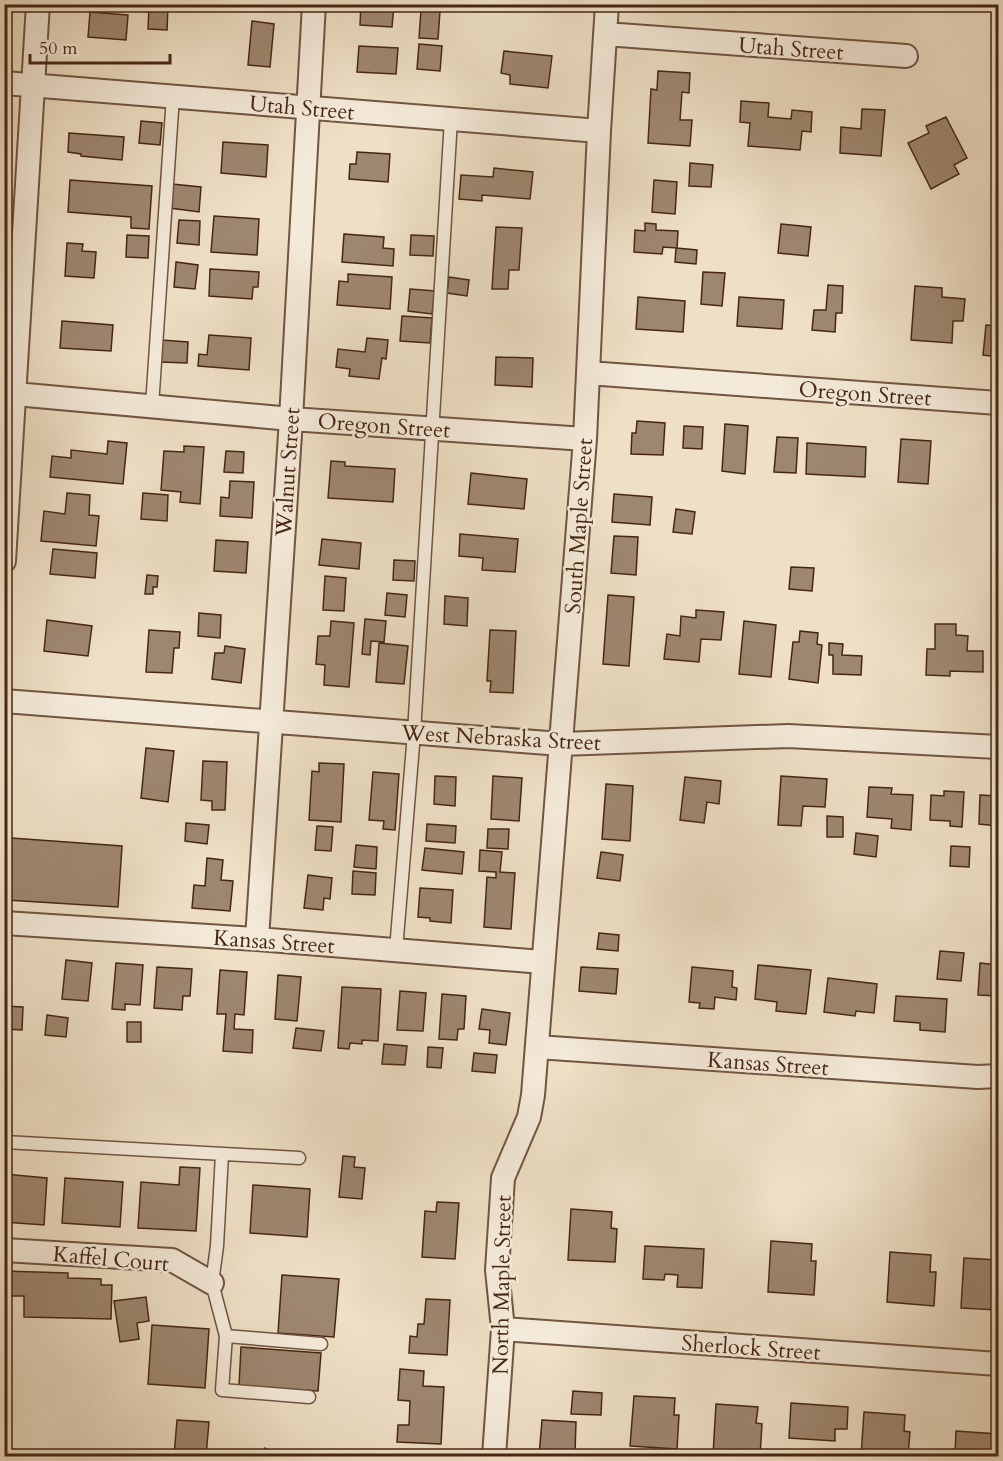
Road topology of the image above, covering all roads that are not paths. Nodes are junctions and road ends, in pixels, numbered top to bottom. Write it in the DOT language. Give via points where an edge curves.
graph roads {
  1 [pos="38,4"];
  2 [pos="314,4"];
  3 [pos="607,4"];
  4 [pos="605,34"];
  5 [pos="906,56"];
  6 [pos="4,82"];
  7 [pos="33,85"];
  8 [pos="173,96"];
  9 [pos="307,107"];
  10 [pos="451,119"];
  11 [pos="599,130"];
  12 [pos="588,372"];
  13 [pos="9,393"];
  14 [pos="999,403"];
  15 [pos="152,406"];
  16 [pos="291,419"];
  17 [pos="433,428"];
  18 [pos="585,439"];
  19 [pos="4,561"];
  20 [pos="4,701"];
  21 [pos="271,723"];
  22 [pos="414,733"];
  23 [pos="561,744"];
  24 [pos="999,747"];
  25 [pos="4,923"];
  26 [pos="256,939"];
  27 [pos="396,950"];
  28 [pos="543,962"];
  29 [pos="537,1047"];
  30 [pos="999,1076"];
  31 [pos="4,1142"];
  32 [pos="222,1154"];
  33 [pos="299,1158"];
  34 [pos="4,1250"];
  35 [pos="212,1283"];
  36 [pos="503,1329"];
  37 [pos="226,1336"];
  38 [pos="321,1344"];
  39 [pos="999,1364"];
  40 [pos="309,1397"];
  41 [pos="494,1456"];
  1 -- 7 [label="street"];
  2 -- 9 [label="street, Walnut Street"];
  3 -- 4 [label="street, South Maple Street"];
  4 -- 5 [label="street, Utah Street"];
  4 -- 11 [label="street, South Maple Street"];
  6 -- 7 [label="street, Utah Street"];
  7 -- 8 [label="street, Utah Street"];
  7 -- 13 [label="street"];
  8 -- 9 [label="street, Utah Street"];
  8 -- 15 [label="lane"];
  9 -- 10 [label="street, Utah Street"];
  9 -- 16 [label="street, Walnut Street"];
  10 -- 11 [label="street, Utah Street"];
  10 -- 17 [label="lane"];
  11 -- 12 [label="street, South Maple Street"];
  12 -- 14 [label="street, Oregon Street"];
  12 -- 18 [label="street, South Maple Street"];
  13 -- 15 [label="street, Oregon Street"];
  13 -- 19 [label="street"];
  15 -- 16 [label="street, Oregon Street"];
  16 -- 17 [label="street, Oregon Street"];
  16 -- 21 [label="street, Walnut Street"];
  17 -- 18 [label="street, Oregon Street"];
  17 -- 22 [label="lane"];
  18 -- 23 [label="street, South Maple Street"];
  20 -- 21 [label="street, West Nebraska Street"];
  21 -- 22 [label="street, West Nebraska Street"];
  21 -- 26 [label="street, Walnut Street"];
  22 -- 23 [label="street, West Nebraska Street"];
  22 -- 27 [label="lane"];
  23 -- 24 [label="street, West Nebraska Street" via="788,736"];
  23 -- 28 [label="street, South Maple Street"];
  25 -- 26 [label="street, Kansas Street"];
  26 -- 27 [label="street, Kansas Street"];
  27 -- 28 [label="street, Kansas Street"];
  28 -- 29 [label="street, South Maple Street"];
  29 -- 30 [label="street, Kansas Street"];
  29 -- 36 [label="street, North Maple Street" via="529,1117 503,1178 497,1270"];
  31 -- 32 [label="lane"];
  32 -- 33 [label="lane"];
  32 -- 35 [label="lane" via="218,1246"];
  34 -- 35 [label="street, Kaffel Court" via="172,1260"];
  35 -- 37 [label="lane"];
  36 -- 39 [label="street, Sherlock Street"];
  36 -- 41 [label="street, North Maple Street"];
  37 -- 38 [label="lane"];
  37 -- 40 [label="lane" via="222,1390"];
}
